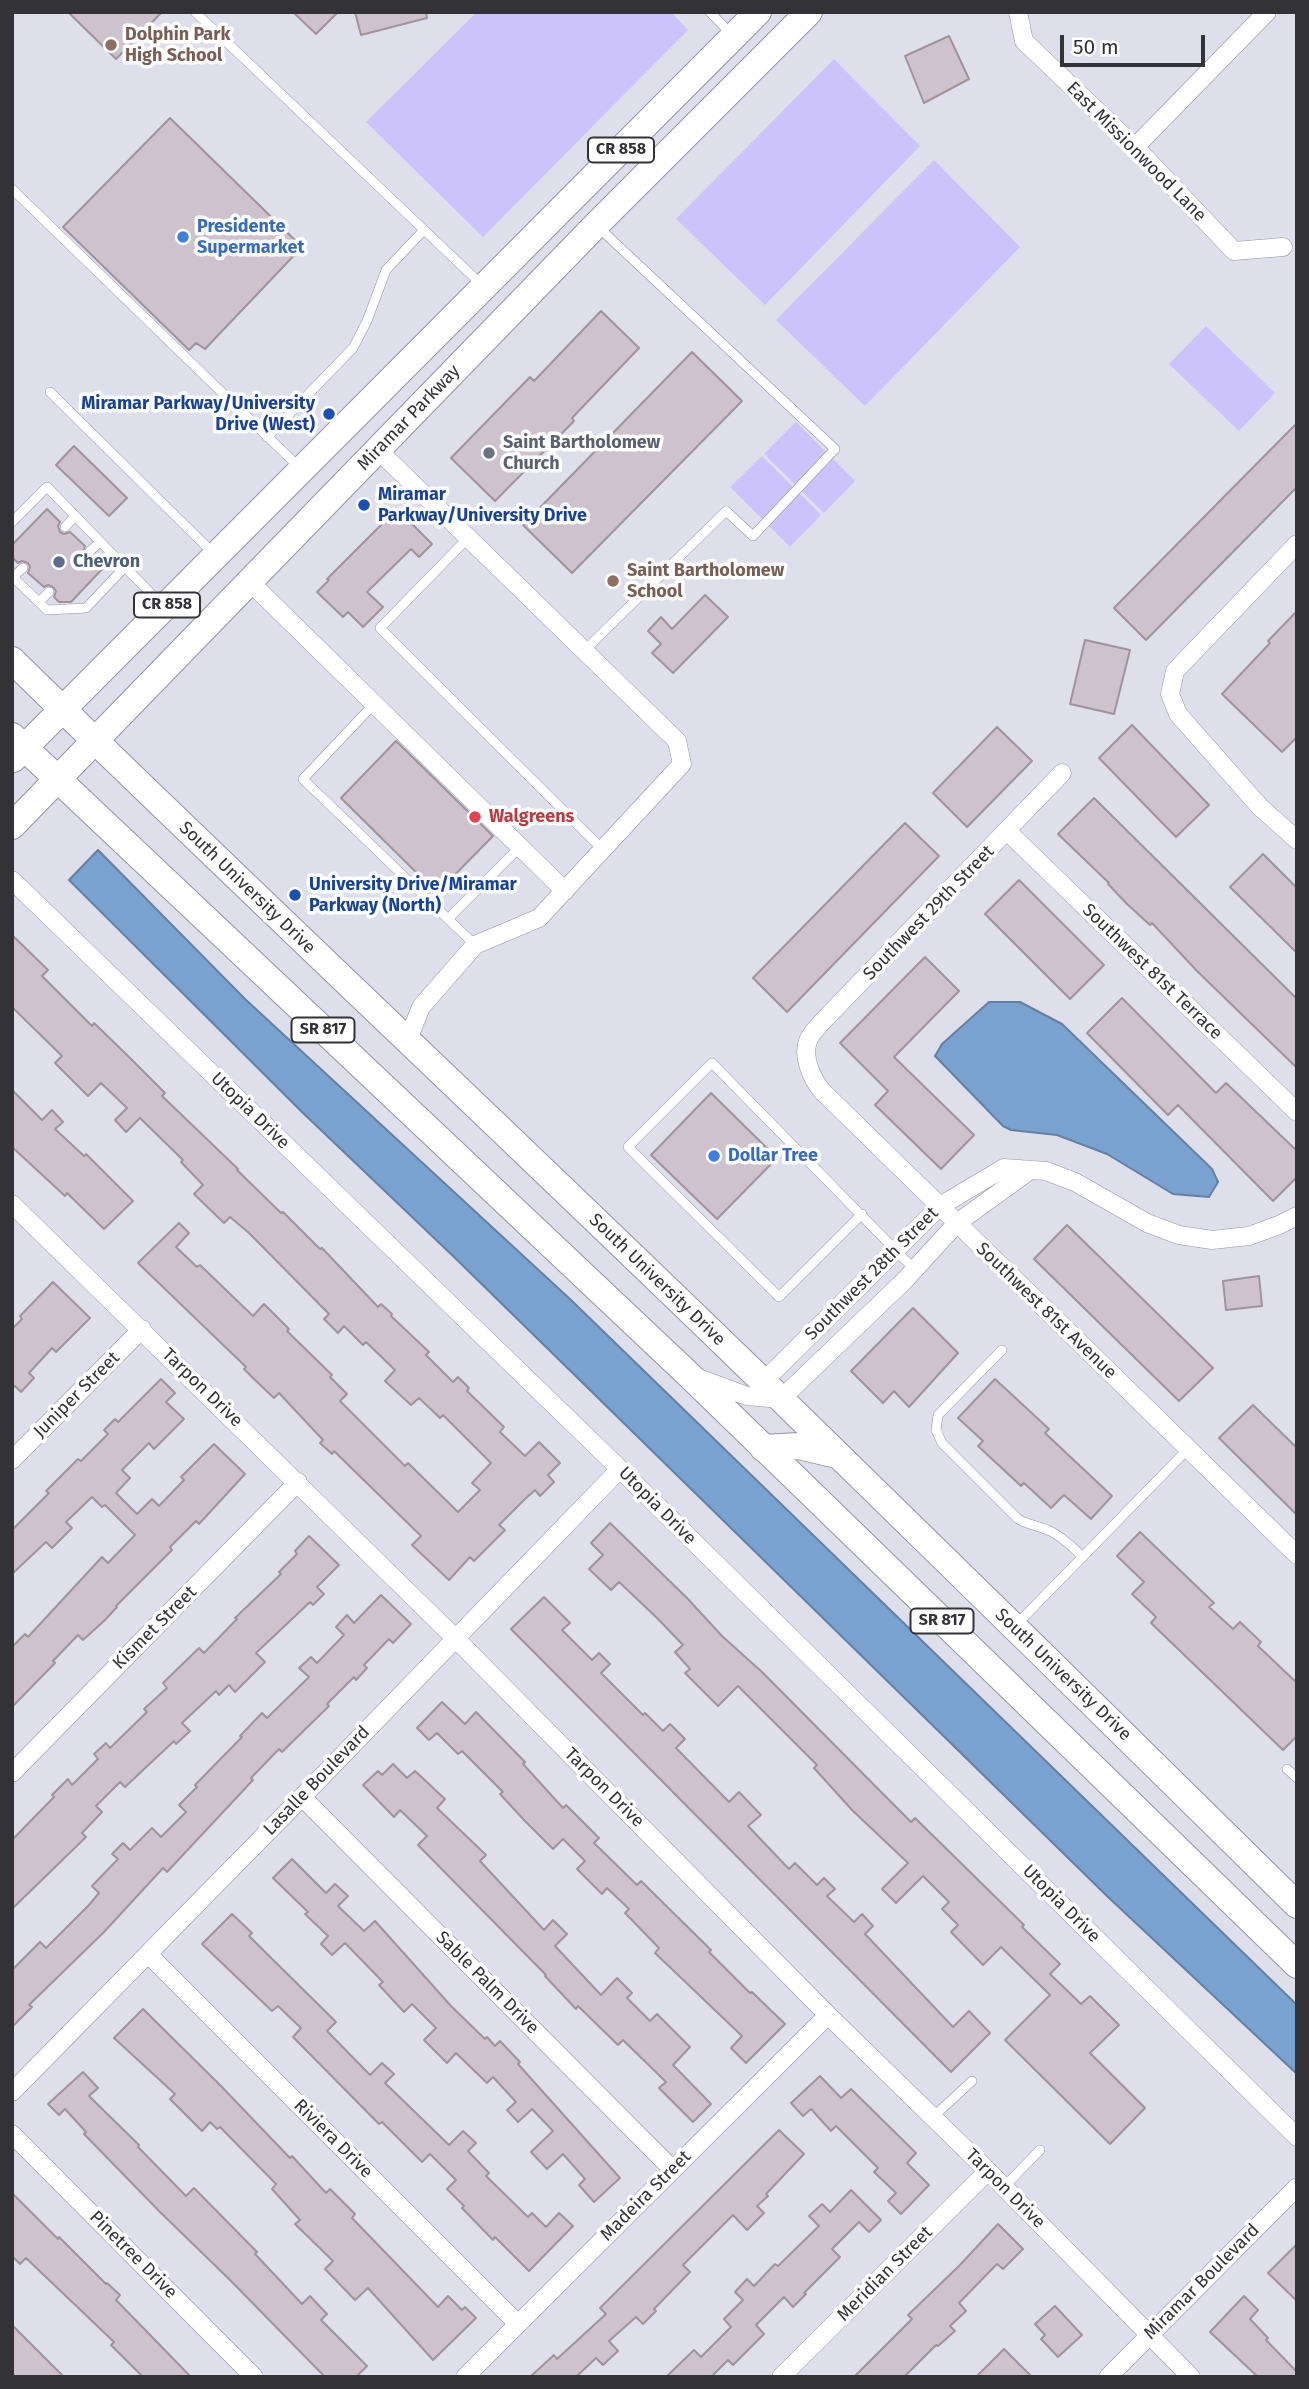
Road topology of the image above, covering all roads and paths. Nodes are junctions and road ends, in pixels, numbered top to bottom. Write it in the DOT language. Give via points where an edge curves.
graph roads {
  1 [pos="195,12"];
  2 [pos="710,12"];
  3 [pos="758,12"];
  4 [pos="809,12"];
  5 [pos="1018,12"];
  6 [pos="1267,12"];
  7 [pos="734,37"];
  8 [pos="1135,147"];
  9 [pos="594,176"];
  10 [pos="12,189"];
  11 [pos="596,225"];
  12 [pos="424,230"];
  13 [pos="1283,247"];
  14 [pos="484,287"];
  15 [pos="492,333"];
  16 [pos="50,392"];
  17 [pos="377,395"];
  18 [pos="267,437"];
  19 [pos="378,450"];
  20 [pos="302,470"];
  21 [pos="75,516"];
  22 [pos="12,522"];
  23 [pos="65,527"];
  24 [pos="468,538"];
  25 [pos="100,541"];
  26 [pos="1297,544"];
  27 [pos="90,551"];
  28 [pos="216,556"];
  29 [pos="125,567"];
  30 [pos="23,568"];
  31 [pos="13,577"];
  32 [pos="249,581"];
  33 [pos="49,592"];
  34 [pos="39,602"];
  35 [pos="164,607"];
  36 [pos="584,651"];
  37 [pos="12,660"];
  38 [pos="374,704"];
  39 [pos="63,709"];
  40 [pos="95,741"];
  41 [pos="16,748"];
  42 [pos="1062,773"];
  43 [pos="57,780"];
  44 [pos="12,826"];
  45 [pos="1007,832"];
  46 [pos="1297,841"];
  47 [pos="521,846"];
  48 [pos="603,850"];
  49 [pos="12,880"];
  50 [pos="565,891"];
  51 [pos="448,919"];
  52 [pos="475,945"];
  53 [pos="407,1042"];
  54 [pos="808,1059"];
  55 [pos="1297,1112"];
  56 [pos="1029,1171"];
  57 [pos="12,1205"];
  58 [pos="940,1206"];
  59 [pos="862,1214"];
  60 [pos="1297,1216"];
  61 [pos="957,1223"];
  62 [pos="896,1250"];
  63 [pos="915,1270"];
  64 [pos="142,1329"];
  65 [pos="1002,1350"];
  66 [pos="689,1375"];
  67 [pos="772,1391"];
  68 [pos="764,1448"];
  69 [pos="1188,1450"];
  70 [pos="839,1456"];
  71 [pos="12,1460"];
  72 [pos="620,1469"];
  73 [pos="298,1482"];
  74 [pos="1297,1555"];
  75 [pos="1083,1557"];
  76 [pos="1014,1627"];
  77 [pos="455,1638"];
  78 [pos="1287,1769"];
  79 [pos="12,1773"];
  80 [pos="1297,1778"];
  81 [pos="302,1797"];
  82 [pos="1297,1905"];
  83 [pos="148,1954"];
  84 [pos="1297,1965"];
  85 [pos="828,2015"];
  86 [pos="972,2081"];
  87 [pos="12,2092"];
  88 [pos="933,2117"];
  89 [pos="12,2134"];
  90 [pos="1297,2137"];
  91 [pos="1040,2150"];
  92 [pos="673,2169"];
  93 [pos="988,2171"];
  94 [pos="1004,2187"];
  95 [pos="1297,2187"];
  96 [pos="518,2324"];
  97 [pos="1149,2334"];
  98 [pos="254,2377"];
  99 [pos="465,2377"];
  100 [pos="781,2377"];
  101 [pos="1108,2377"];
  102 [pos="1191,2377"];
  1 -- 12 [label="lane"];
  2 -- 7 [label="lane"];
  3 -- 7 [label="main road, CR 858"];
  4 -- 11 [label="main road, Miramar Parkway / CR 858"];
  5 -- 8 [label="street, East Missionwood Lane" via="1024,41"];
  6 -- 8 [label="street"];
  7 -- 9 [label="main road, CR 858"];
  8 -- 13 [label="street, East Missionwood Lane" via="1234,251"];
  9 -- 11 [label="main road" via="587,202 588,215"];
  9 -- 14 [label="main road, CR 858"];
  10 -- 18 [label="lane"];
  11 -- 15 [label="main road, Miramar Parkway / CR 858"];
  11 -- 36 [label="lane" via="835,449 753,536 726,511"];
  12 -- 14 [label="lane"];
  12 -- 18 [label="lane" via="386,270 353,348"];
  14 -- 15 [label="main road" via="494,311"];
  14 -- 17 [label="main road, CR 858"];
  15 -- 19 [label="main road, Miramar Parkway / CR 858"];
  16 -- 28 [label="lane"];
  17 -- 19 [label="main road" via="368,430"];
  17 -- 20 [label="main road, CR 858"];
  18 -- 20 [label="lane"];
  19 -- 24 [label="street"];
  19 -- 32 [label="main road, Miramar Parkway / CR 858"];
  20 -- 28 [label="main road, CR 858"];
  21 -- 22 [label="lane" via="47,487"];
  21 -- 23 [label="lane"];
  21 -- 25 [label="lane"];
  24 -- 36 [label="street"];
  24 -- 48 [label="lane" via="380,628"];
  25 -- 27 [label="lane"];
  25 -- 29 [label="lane"];
  26 -- 46 [label="street" via="1175,671 1170,694 1178,714 1260,807"];
  28 -- 35 [label="main road, CR 858"];
  29 -- 34 [label="lane" via="86,608 47,610"];
  29 -- 35 [label="lane"];
  30 -- 31 [label="lane"];
  31 -- 34 [label="lane"];
  32 -- 38 [label="street"];
  32 -- 40 [label="main road, Miramar Parkway / CR 858"];
  33 -- 34 [label="lane"];
  35 -- 39 [label="main road, CR 858"];
  36 -- 48 [label="street" via="677,741 682,764"];
  37 -- 39 [label="main road, South University Drive / SR 817"];
  38 -- 47 [label="street"];
  38 -- 51 [label="lane" via="303,779"];
  39 -- 40 [label="main road, South University Drive / SR 817"];
  39 -- 41 [label="main road, CR 858"];
  40 -- 43 [label="main road, Miramar Parkway / CR 858"];
  40 -- 53 [label="main road, South University Drive / SR 817"];
  41 -- 43 [label="main road, SR 817"];
  42 -- 45 [label="street, Southwest 29th Street"];
  43 -- 44 [label="main road, Miramar Parkway / CR 858"];
  43 -- 66 [label="main road, SR 817"];
  45 -- 54 [label="street, Southwest 29th Street" via="822,1022 808,1041"];
  45 -- 55 [label="street, Southwest 81st Terrace"];
  47 -- 50 [label="street"];
  47 -- 51 [label="lane"];
  48 -- 50 [label="street"];
  49 -- 72 [label="street, Utopia Drive"];
  50 -- 52 [label="street" via="539,918"];
  51 -- 52 [label="lane"];
  52 -- 53 [label="street" via="421,1007"];
  53 -- 67 [label="main road, South University Drive / SR 817"];
  54 -- 58 [label="street, Southwest 81st Avenue" via="821,1091"];
  56 -- 58 [label="street, Southwest 28th Street" via="1004,1168"];
  56 -- 60 [label="street, Southwest 28th Street" via="1046,1171 1075,1182 1147,1223 1179,1235 1212,1240 1249,1236"];
  56 -- 61 [label="street, Southwest 28th Street"];
  57 -- 64 [label="street, Tarpon Drive"];
  58 -- 61 [label="street, Southwest 81st Avenue"];
  58 -- 62 [label="street, Southwest 28th Street"];
  59 -- 59 [label="lane" via="712,1063 628,1147 779,1297"];
  59 -- 62 [label="lane"];
  61 -- 63 [label="street, Southwest 28th Street"];
  61 -- 69 [label="street, Southwest 81st Avenue"];
  62 -- 63 [label="lane"];
  62 -- 67 [label="street, Southwest 28th Street"];
  63 -- 67 [label="street, Southwest 28th Street"];
  64 -- 71 [label="street, Juniper Street"];
  64 -- 73 [label="street, Tarpon Drive"];
  65 -- 75 [label="lane" via="938,1415 936,1430 942,1443 1017,1519 1048,1530"];
  66 -- 67 [label="street" via="747,1396"];
  66 -- 68 [label="main road, SR 817"];
  67 -- 70 [label="main road, South University Drive / SR 817"];
  68 -- 70 [label="main road" via="799,1446"];
  68 -- 84 [label="main road, SR 817"];
  69 -- 74 [label="street, Southwest 81st Avenue"];
  69 -- 75 [label="lane"];
  70 -- 76 [label="main road, South University Drive / SR 817"];
  72 -- 77 [label="street, Lasalle Boulevard"];
  72 -- 90 [label="street, Utopia Drive"];
  73 -- 77 [label="street, Tarpon Drive"];
  73 -- 79 [label="street, Kismet Street"];
  75 -- 76 [label="lane"];
  76 -- 82 [label="main road, South University Drive / SR 817"];
  77 -- 81 [label="street, Lasalle Boulevard"];
  77 -- 85 [label="street, Tarpon Drive"];
  78 -- 80 [label="lane"];
  81 -- 83 [label="street, Lasalle Boulevard"];
  81 -- 92 [label="street, Sable Palm Drive"];
  83 -- 87 [label="street, Lasalle Boulevard"];
  83 -- 96 [label="street, Riviera Drive"];
  85 -- 88 [label="street, Tarpon Drive"];
  85 -- 92 [label="street, Madeira Street"];
  86 -- 88 [label="lane"];
  88 -- 93 [label="street, Tarpon Drive"];
  89 -- 98 [label="street, Pinetree Drive"];
  91 -- 94 [label="lane"];
  92 -- 96 [label="street, Madeira Street"];
  93 -- 94 [label="street, Tarpon Drive"];
  93 -- 100 [label="street, Meridian Street"];
  94 -- 97 [label="street, Tarpon Drive"];
  95 -- 97 [label="street, Miramar Boulevard"];
  96 -- 99 [label="street, Madeira Street"];
  97 -- 101 [label="street, Miramar Boulevard"];
  97 -- 102 [label="street, Tarpon Drive"];
}
